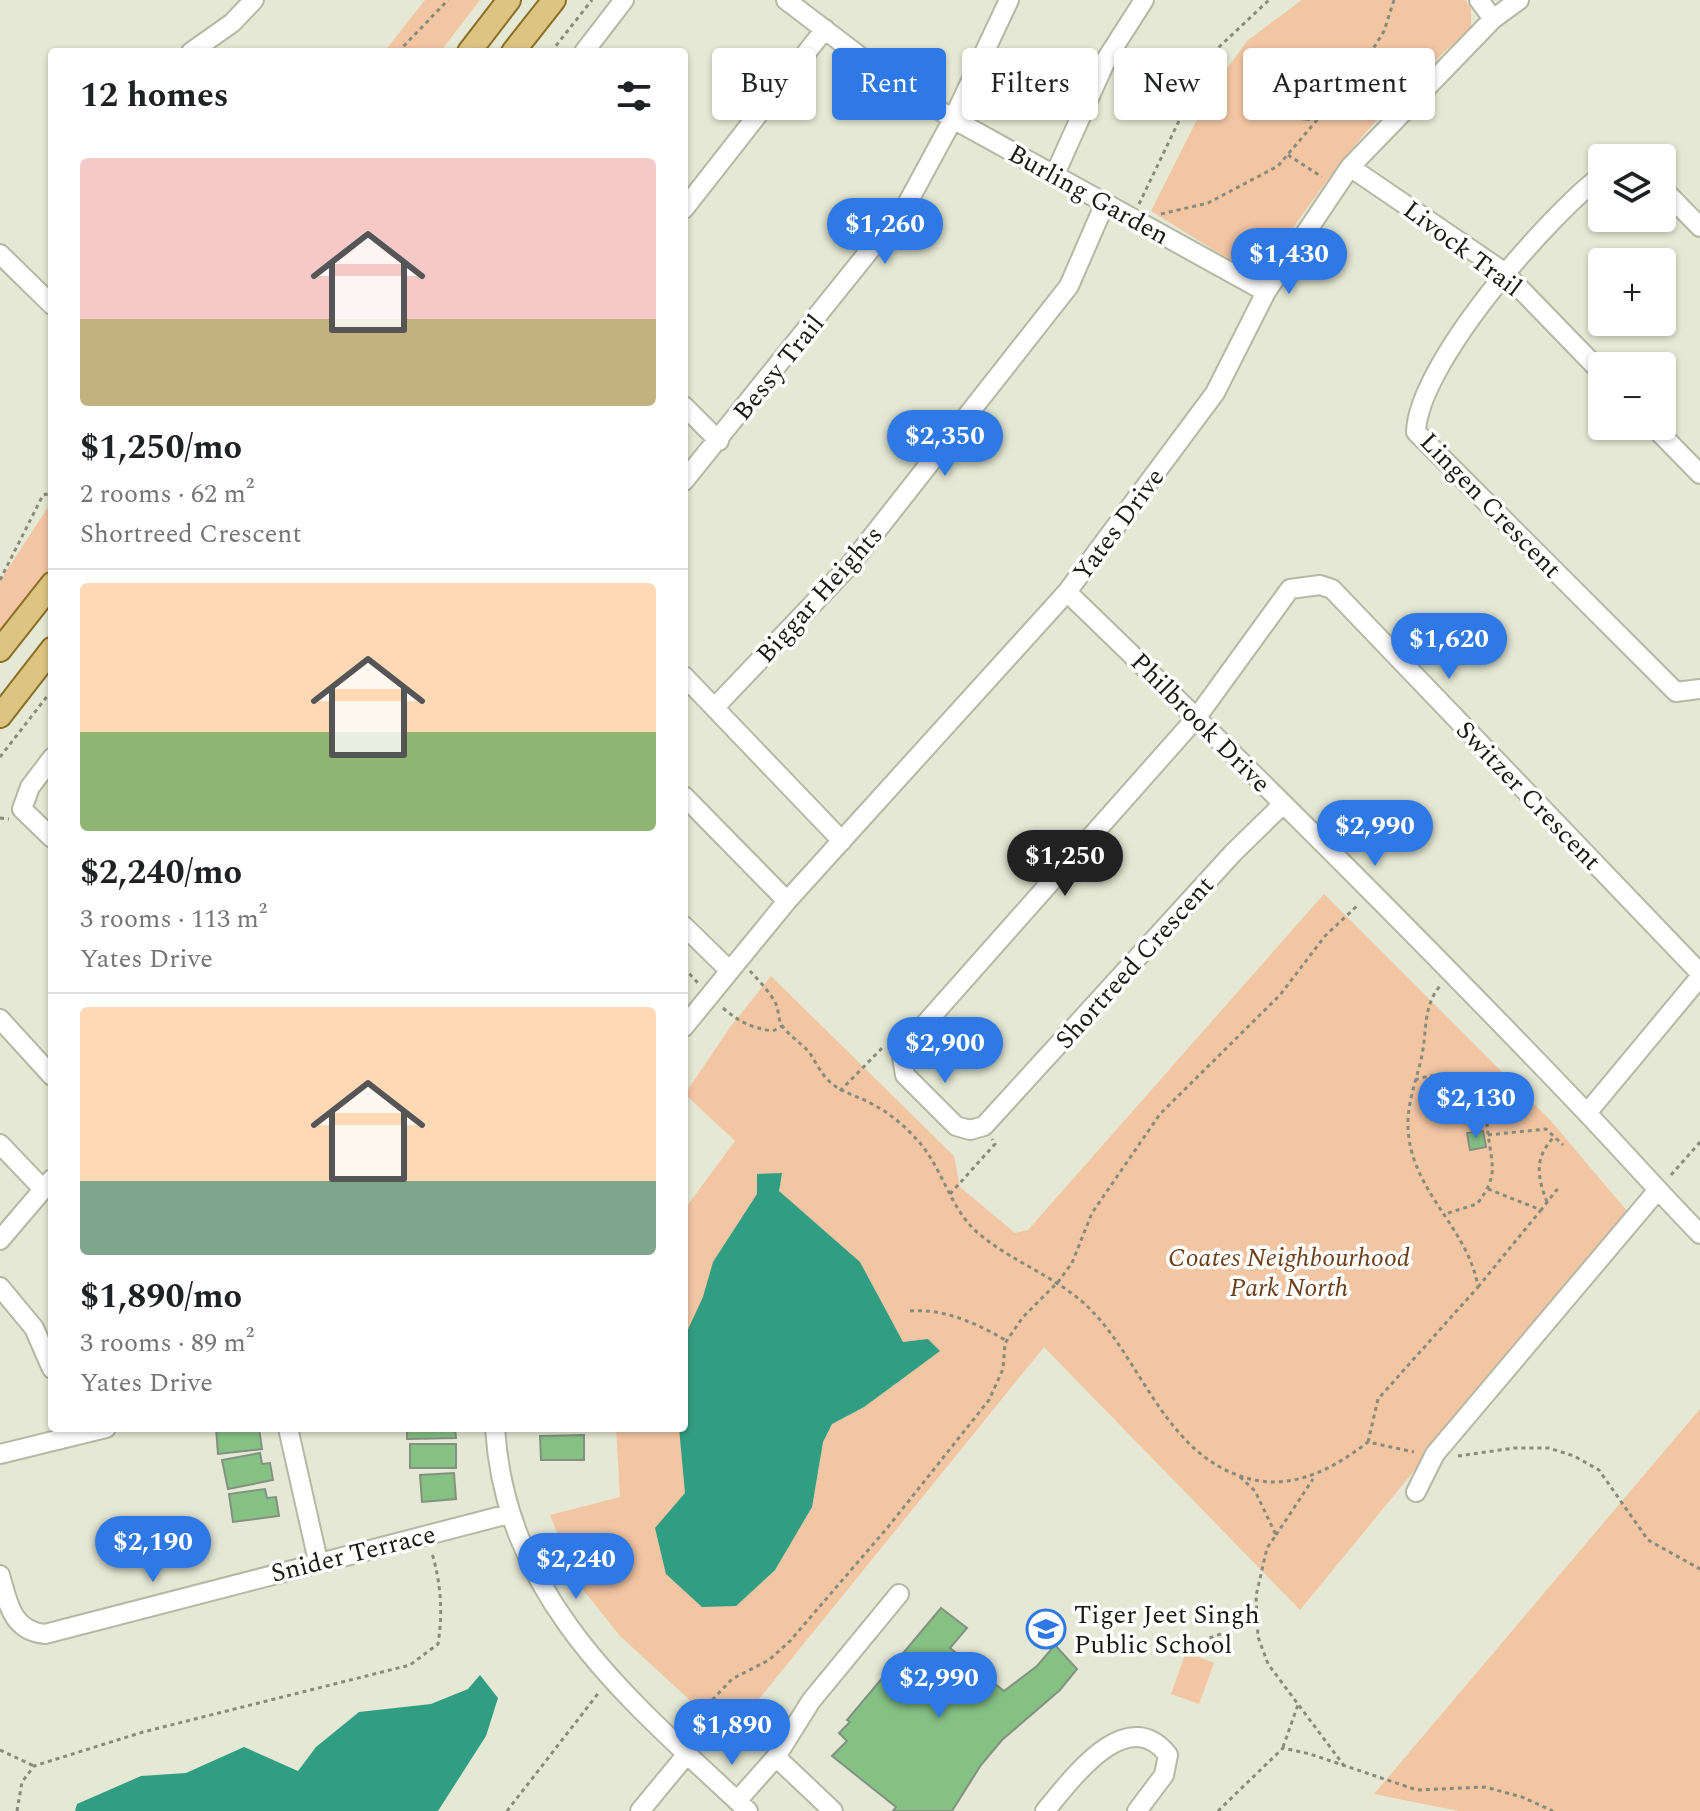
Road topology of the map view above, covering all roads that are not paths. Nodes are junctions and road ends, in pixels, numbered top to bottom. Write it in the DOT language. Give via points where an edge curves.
graph roads {
  1 [pos="254,0"];
  2 [pos="509,0"];
  3 [pos="554,0"];
  4 [pos="624,0"];
  5 [pos="786,0"];
  6 [pos="1009,0"];
  7 [pos="1144,0"];
  8 [pos="1479,0"];
  9 [pos="1519,0"];
  10 [pos="1493,19"];
  11 [pos="825,29"];
  12 [pos="197,48"];
  13 [pos="472,48"];
  14 [pos="516,48"];
  15 [pos="587,48"];
  16 [pos="953,119"];
  17 [pos="1350,167"];
  18 [pos="1055,174"];
  19 [pos="1588,189"];
  20 [pos="1676,202"];
  21 [pos="1105,203"];
  22 [pos="688,204"];
  23 [pos="1700,227"];
  24 [pos="0,254"];
  25 [pos="1504,272"];
  26 [pos="1266,292"];
  27 [pos="48,301"];
  28 [pos="1588,359"];
  29 [pos="688,410"];
  30 [pos="1667,440"];
  31 [pos="719,441"];
  32 [pos="1700,474"];
  33 [pos="688,476"];
  34 [pos="48,589"];
  35 [pos="1067,592"];
  36 [pos="0,650"];
  37 [pos="48,654"];
  38 [pos="688,680"];
  39 [pos="1700,689"];
  40 [pos="716,706"];
  41 [pos="0,716"];
  42 [pos="1197,717"];
  43 [pos="48,763"];
  44 [pos="688,800"];
  45 [pos="1283,804"];
  46 [pos="48,834"];
  47 [pos="842,841"];
  48 [pos="787,901"];
  49 [pos="688,929"];
  50 [pos="734,964"];
  51 [pos="1700,975"];
  52 [pos="0,1019"];
  53 [pos="688,1022"];
  54 [pos="48,1072"];
  55 [pos="1587,1113"];
  56 [pos="0,1144"];
  57 [pos="47,1184"];
  58 [pos="1657,1191"];
  59 [pos="1700,1234"];
  60 [pos="0,1240"];
  61 [pos="0,1287"];
  62 [pos="48,1360"];
  63 [pos="72,1432"];
  64 [pos="289,1432"];
  65 [pos="496,1432"];
  66 [pos="0,1454"];
  67 [pos="1416,1492"];
  68 [pos="509,1514"];
  69 [pos="318,1561"];
  70 [pos="0,1575"];
  71 [pos="899,1594"];
  72 [pos="680,1748"];
  73 [pos="776,1757"];
  74 [pos="743,1806"];
  75 [pos="640,1811"];
  76 [pos="833,1811"];
  77 [pos="1045,1811"];
  78 [pos="1137,1811"];
  1 -- 12 [label="street"];
  2 -- 13 [label="main road"];
  3 -- 14 [label="main road"];
  4 -- 15 [label="street"];
  5 -- 11 [label="street, Burling Garden"];
  6 -- 16 [label="street, Bessy Trail"];
  7 -- 18 [label="street" via="1107,58"];
  8 -- 10 [label="street"];
  9 -- 10 [label="street, Yates Drive"];
  10 -- 17 [label="street, Yates Drive"];
  11 -- 16 [label="street, Burling Garden"];
  11 -- 22 [label="street"];
  16 -- 18 [label="street, Burling Garden"];
  16 -- 31 [label="street, Bessy Trail" via="907,204"];
  17 -- 25 [label="street, Livock Trail"];
  17 -- 26 [label="street, Yates Drive"];
  18 -- 21 [label="street, Burling Garden"];
  19 -- 25 [label="street"];
  20 -- 23 [label="street"];
  21 -- 26 [label="street, Burling Garden"];
  21 -- 40 [label="street, Biggar Heights" via="1069,286 849,566"];
  24 -- 27 [label="street"];
  25 -- 28 [label="street, Livock Trail"];
  25 -- 39 [label="street, Lingen Crescent" via="1418,407 1416,432 1676,692"];
  26 -- 35 [label="street, Yates Drive" via="1215,393"];
  29 -- 31 [label="street"];
  30 -- 32 [label="street"];
  31 -- 33 [label="street, Bessy Trail"];
  34 -- 36 [label="main road"];
  35 -- 42 [label="street, Philbrook Drive"];
  35 -- 47 [label="street, Yates Drive"];
  37 -- 41 [label="main road"];
  38 -- 40 [label="street"];
  40 -- 47 [label="street"];
  42 -- 45 [label="street, Philbrook Drive"];
  42 -- 45 [label="street, Shortreed Crescent" via="901,1051 905,1075 956,1126 984,1126"];
  42 -- 51 [label="street, Switzer Crescent" via="1290,589 1332,589"];
  43 -- 46 [label="street" via="22,809"];
  44 -- 48 [label="street"];
  45 -- 55 [label="street, Philbrook Drive"];
  47 -- 48 [label="street, Yates Drive"];
  48 -- 50 [label="street, Yates Drive"];
  49 -- 50 [label="street"];
  50 -- 53 [label="street, Yates Drive"];
  51 -- 55 [label="street"];
  52 -- 54 [label="street"];
  55 -- 58 [label="street, Philbrook Drive"];
  56 -- 57 [label="street"];
  57 -- 60 [label="street"];
  58 -- 59 [label="street, Philbrook Drive"];
  58 -- 67 [label="street" via="1435,1454"];
  61 -- 62 [label="street" via="34,1328"];
  63 -- 66 [label="street"];
  64 -- 69 [label="street"];
  65 -- 68 [label="street"];
  68 -- 69 [label="street, Snider Terrace"];
  68 -- 72 [label="street" via="536,1577 587,1654"];
  69 -- 70 [label="street, Snider Terrace" via="45,1634 19,1624"];
  71 -- 73 [label="street" via="811,1701"];
  72 -- 74 [label="street"];
  72 -- 75 [label="street"];
  73 -- 74 [label="street"];
  73 -- 76 [label="street"];
  77 -- 78 [label="street" via="1111,1742 1144,1737 1157,1741 1168,1755 1164,1775"];
}
